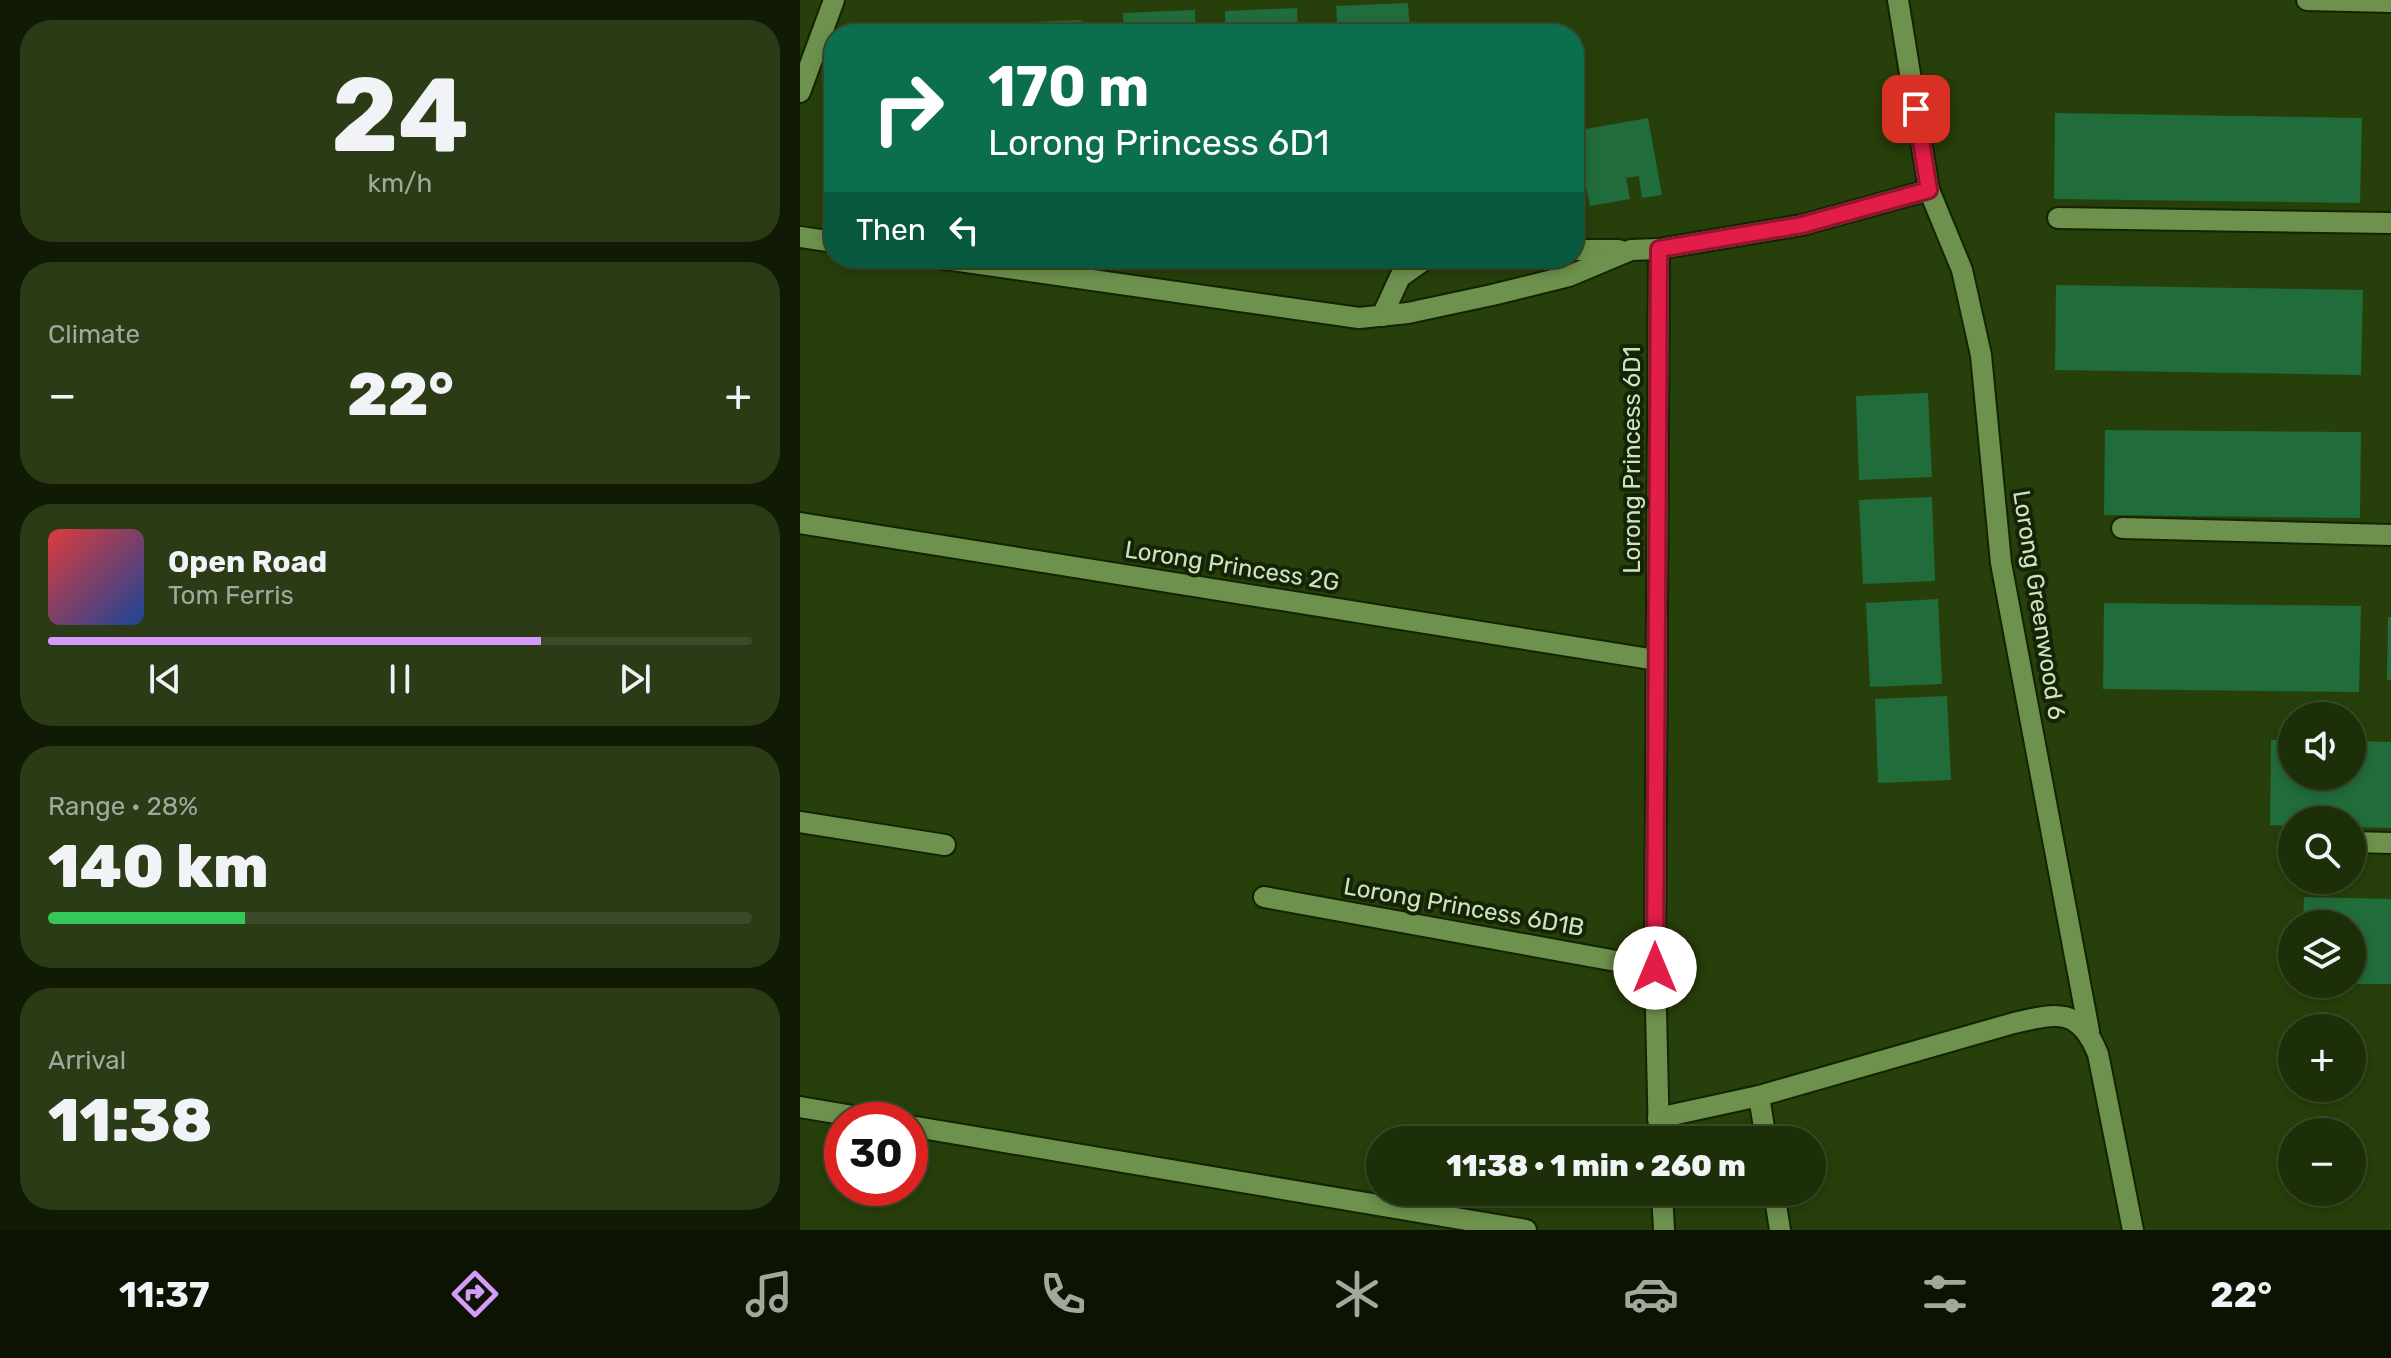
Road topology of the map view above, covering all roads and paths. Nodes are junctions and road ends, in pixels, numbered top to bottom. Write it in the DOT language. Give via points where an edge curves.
graph roads {
  1 [pos="834,0"];
  2 [pos="1898,0"];
  3 [pos="2307,0"];
  4 [pos="2391,2"];
  5 [pos="825,24"];
  6 [pos="824,27"];
  7 [pos="800,92"];
  8 [pos="1929,190"];
  9 [pos="2058,218"];
  10 [pos="2391,223"];
  11 [pos="800,237"];
  12 [pos="824,241"];
  13 [pos="1659,249"];
  14 [pos="1584,250"];
  15 [pos="1631,250"];
  16 [pos="1008,268"];
  17 [pos="1413,268"];
  18 [pos="1382,316"];
  19 [pos="800,523"];
  20 [pos="2122,528"];
  21 [pos="2391,535"];
  22 [pos="1656,660"];
  23 [pos="800,822"];
  24 [pos="2366,842"];
  25 [pos="2391,843"];
  26 [pos="945,845"];
  27 [pos="1264,897"];
  28 [pos="1655,968"];
  29 [pos="2089,1031"];
  30 [pos="1759,1096"];
  31 [pos="800,1107"];
  32 [pos="824,1111"];
  33 [pos="1658,1118"];
  34 [pos="1658,1126"];
  35 [pos="1764,1126"];
  36 [pos="928,1129"];
  37 [pos="1663,1206"];
  38 [pos="1776,1206"];
  39 [pos="1526,1230"];
  40 [pos="1664,1230"];
  41 [pos="1780,1230"];
  42 [pos="2133,1230"];
  1 -- 5 [label="street"];
  2 -- 8 [label="street"];
  3 -- 4 [label="street"];
  6 -- 7 [label="street"];
  8 -- 13 [label="street" via="1802,225"];
  8 -- 29 [label="street, Lorong Greenwood 6" via="1962,270 1981,355 2001,563"];
  9 -- 10 [label="street"];
  11 -- 12 [label="street"];
  13 -- 15 [label="street"];
  13 -- 22 [label="street, Lorong Princess 6D1"];
  14 -- 15 [label="street"];
  15 -- 18 [label="street" via="1569,276"];
  16 -- 18 [label="street" via="1359,318"];
  17 -- 18 [label="street" via="1400,277"];
  19 -- 22 [label="street, Lorong Princess 2G"];
  20 -- 21 [label="street"];
  22 -- 28 [label="street, Lorong Princess 6D1"];
  23 -- 26 [label="street"];
  24 -- 25 [label="street"];
  27 -- 28 [label="street, Lorong Princess 6D1B"];
  28 -- 33 [label="street, Lorong Princess 6D1"];
  29 -- 30 [label="street" via="2070,1016 2047,1016"];
  29 -- 42 [label="street, Lorong Greenwood 6"];
  30 -- 33 [label="street"];
  30 -- 35 [label="street"];
  31 -- 32 [label="street"];
  33 -- 34 [label="street, Lorong Princess 6D1"];
  36 -- 39 [label="street"];
  37 -- 40 [label="street"];
  38 -- 41 [label="street"];
}
